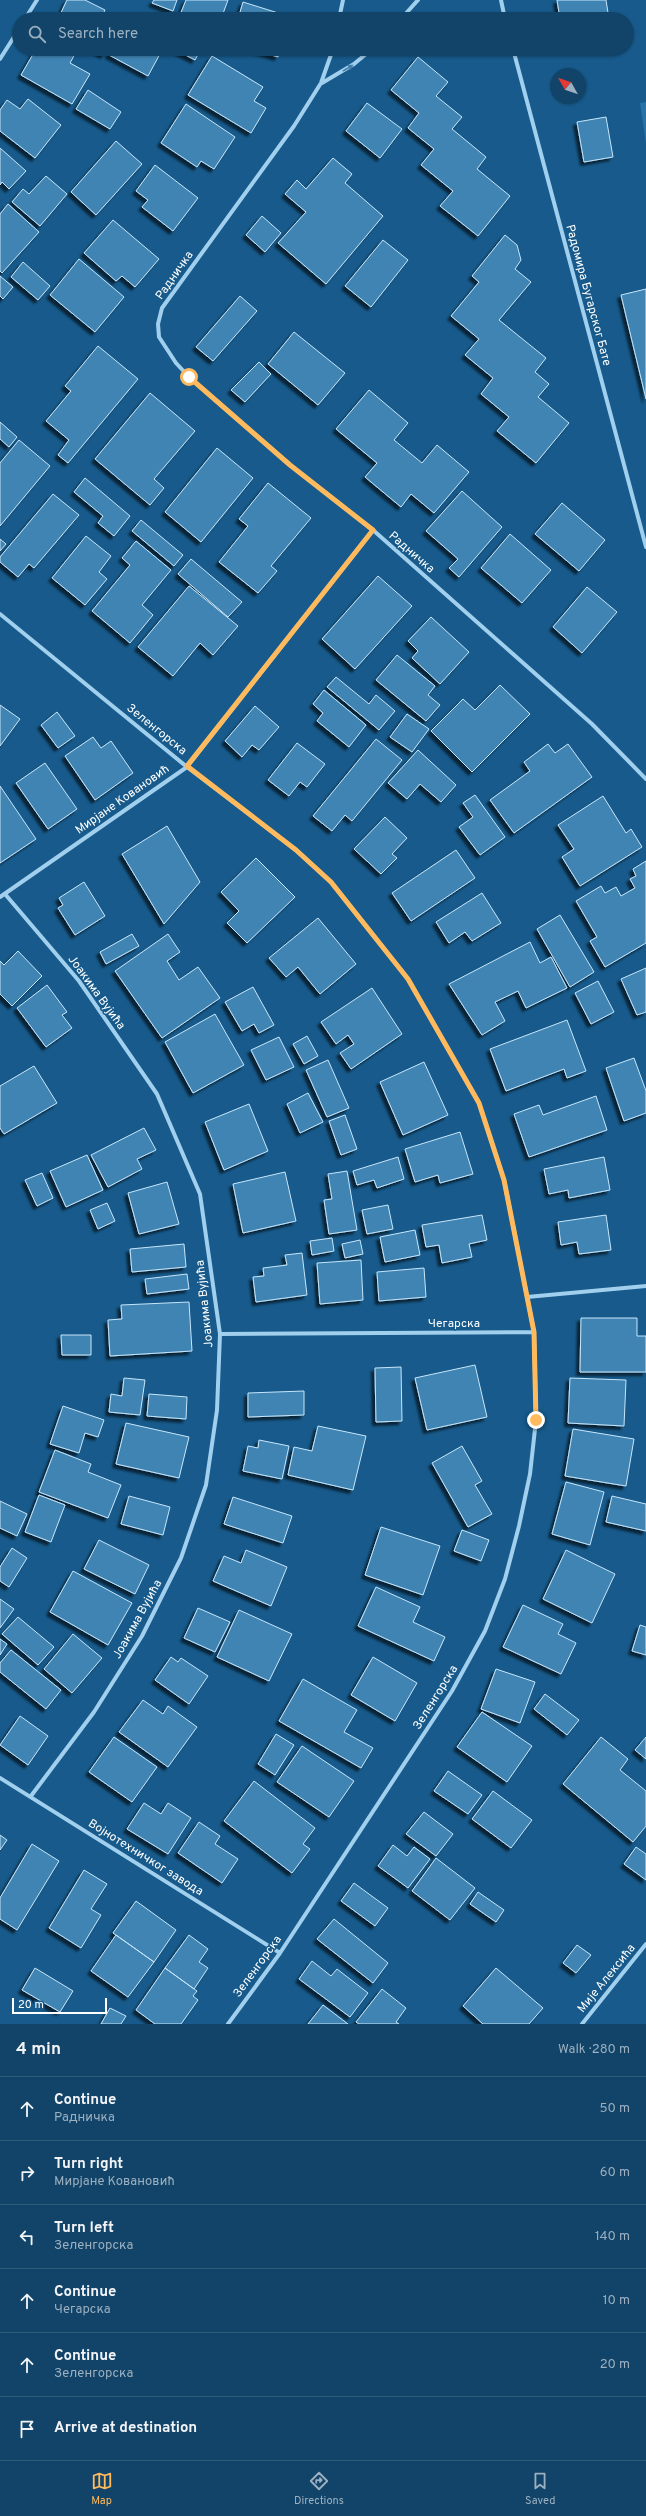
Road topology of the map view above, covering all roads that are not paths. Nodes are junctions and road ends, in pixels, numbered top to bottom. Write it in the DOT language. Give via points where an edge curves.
graph roads {
  1 [pos="37,0"];
  2 [pos="342,0"];
  3 [pos="418,0"];
  4 [pos="500,0"];
  5 [pos="29,12"];
  6 [pos="340,12"];
  7 [pos="407,12"];
  8 [pos="503,12"];
  9 [pos="12,40"];
  10 [pos="331,56"];
  11 [pos="364,56"];
  12 [pos="514,56"];
  13 [pos="0,59"];
  14 [pos="321,83"];
  15 [pos="373,530"];
  16 [pos="646,546"];
  17 [pos="0,614"];
  18 [pos="187,766"];
  19 [pos="646,779"];
  20 [pos="5,894"];
  21 [pos="0,897"];
  22 [pos="646,1286"];
  23 [pos="527,1297"];
  24 [pos="534,1332"];
  25 [pos="220,1334"];
  26 [pos="0,1778"];
  27 [pos="31,1796"];
  28 [pos="646,1944"];
  29 [pos="280,1953"];
  30 [pos="228,2024"];
  31 [pos="582,2024"];
  1 -- 5 [label="street"];
  2 -- 6 [label="street"];
  3 -- 7 [label="street"];
  4 -- 8 [label="street"];
  9 -- 13 [label="street"];
  10 -- 14 [label="street, Радничка"];
  14 -- 11 [label="street, Радничка, one-way"];
  12 -- 16 [label="street, Радомира Бугарског Бате"];
  14 -- 15 [label="street, Радничка" via="266,166 162,308 158,324 159,336 166,350 189,377 290,465"];
  15 -- 18 [label="street, Мирјане Ковановић"];
  15 -- 19 [label="street, Радничка" via="592,724"];
  17 -- 18 [label="street, Зеленгорска"];
  18 -- 20 [label="street, Мирјане Ковановић"];
  18 -- 23 [label="street, Зеленгорска" via="296,850 331,882 408,979 479,1103 504,1180"];
  20 -- 21 [label="street, Мирјане Ковановић"];
  20 -- 25 [label="street, Јоакима Вујића" via="79,981 157,1094 200,1194"];
  22 -- 23 [label="street"];
  23 -- 24 [label="street"];
  24 -- 25 [label="street, Чегарска"];
  24 -- 29 [label="street, Зеленгорска" via="536,1420 530,1474 505,1579 485,1631 452,1691"];
  25 -- 27 [label="street, Јоакима Вујића" via="217,1410 206,1485 181,1558 130,1655 94,1712"];
  26 -- 27 [label="street, Војнотехничког завода"];
  27 -- 29 [label="street, Војнотехничког завода"];
  28 -- 31 [label="street, Мије Алексића"];
  29 -- 30 [label="street, Зеленгорска"];
}
